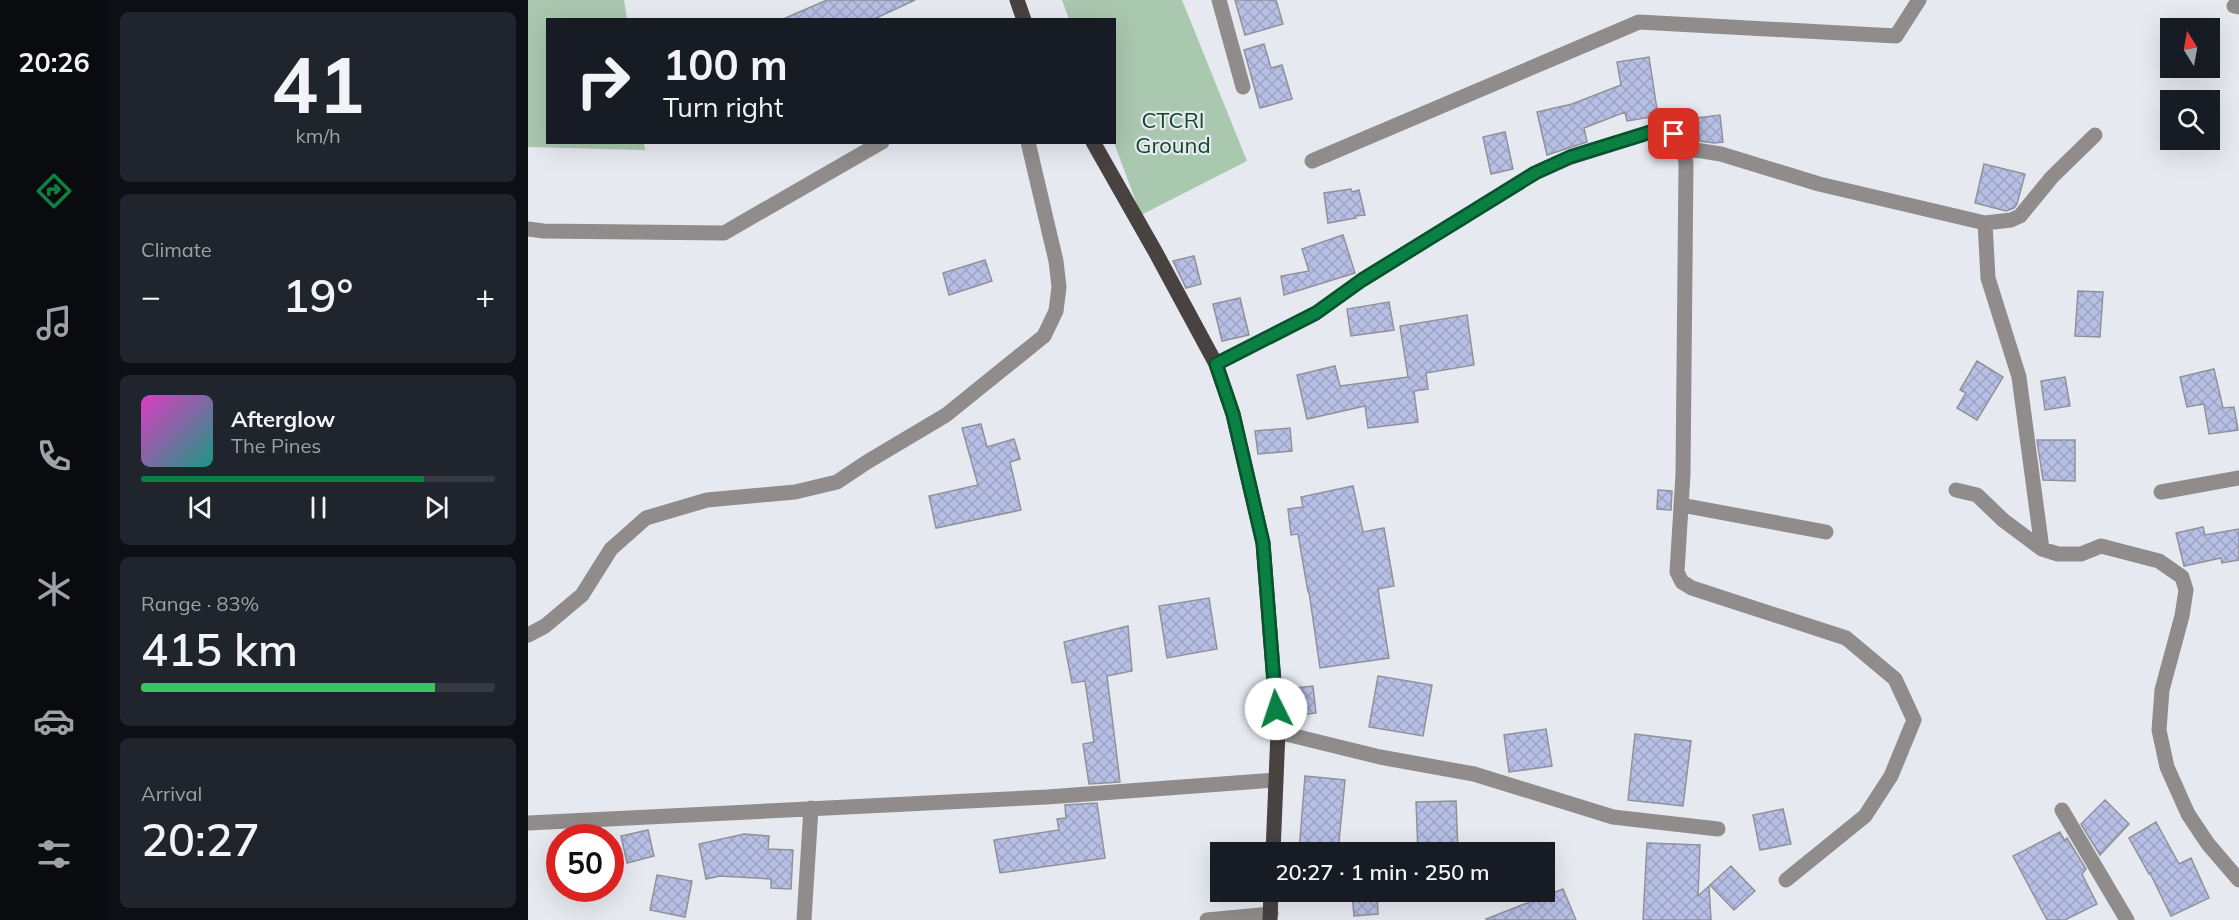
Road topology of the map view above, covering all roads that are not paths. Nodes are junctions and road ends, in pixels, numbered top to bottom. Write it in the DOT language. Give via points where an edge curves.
graph roads {
  1 [pos="1017,0"];
  2 [pos="1219,0"];
  3 [pos="1919,0"];
  4 [pos="1023,18"];
  5 [pos="1243,87"];
  6 [pos="2094,135"];
  7 [pos="879,144"];
  8 [pos="1028,144"];
  9 [pos="1094,144"];
  10 [pos="1683,148"];
  11 [pos="1312,161"];
  12 [pos="1985,223"];
  13 [pos="528,229"];
  14 [pos="1216,364"];
  15 [pos="2239,478"];
  16 [pos="1956,490"];
  17 [pos="2161,492"];
  18 [pos="1681,505"];
  19 [pos="1826,532"];
  20 [pos="2042,549"];
  21 [pos="528,635"];
  22 [pos="1278,732"];
  23 [pos="1275,780"];
  24 [pos="811,808"];
  25 [pos="2062,810"];
  26 [pos="528,823"];
  27 [pos="1718,829"];
  28 [pos="1273,842"];
  29 [pos="1786,880"];
  30 [pos="2239,880"];
  31 [pos="1271,902"];
  32 [pos="1270,917"];
  33 [pos="804,920"];
  34 [pos="1207,920"];
  35 [pos="2127,920"];
  1 -- 4 [label="main road"];
  2 -- 5 [label="street"];
  3 -- 11 [label="street" via="1896,36 1639,22"];
  6 -- 12 [label="street" via="2020,216"];
  7 -- 13 [label="street" via="724,233"];
  8 -- 21 [label="street" via="1059,288 1056,311 1044,336 946,415 837,482 795,492 707,500 646,518 611,549 582,595"];
  9 -- 14 [label="main road"];
  10 -- 12 [label="street" via="1721,154 1819,184"];
  10 -- 14 [label="street" via="1674,134 1659,129 1570,157 1535,173 1362,280 1316,313"];
  10 -- 18 [label="street" via="1686,163"];
  12 -- 20 [label="street" via="1989,278 2019,377"];
  14 -- 22 [label="main road" via="1233,414 1263,543"];
  15 -- 17 [label="street"];
  16 -- 20 [label="street" via="1977,495"];
  18 -- 19 [label="street"];
  18 -- 29 [label="street" via="1677,572 1682,582 1846,638 1895,679 1914,720 1892,776 1865,816"];
  20 -- 30 [label="street" via="2080,554 2101,546 2159,561 2182,577 2186,590 2162,690 2159,730 2167,767 2188,814"];
  22 -- 23 [label="main road"];
  22 -- 27 [label="street" via="1380,757 1474,774 1613,817"];
  23 -- 24 [label="street" via="1047,797"];
  23 -- 28 [label="main road"];
  24 -- 26 [label="street"];
  24 -- 33 [label="street"];
  25 -- 35 [label="street"];
  31 -- 32 [label="main road"];
  32 -- 34 [label="street"];
}
